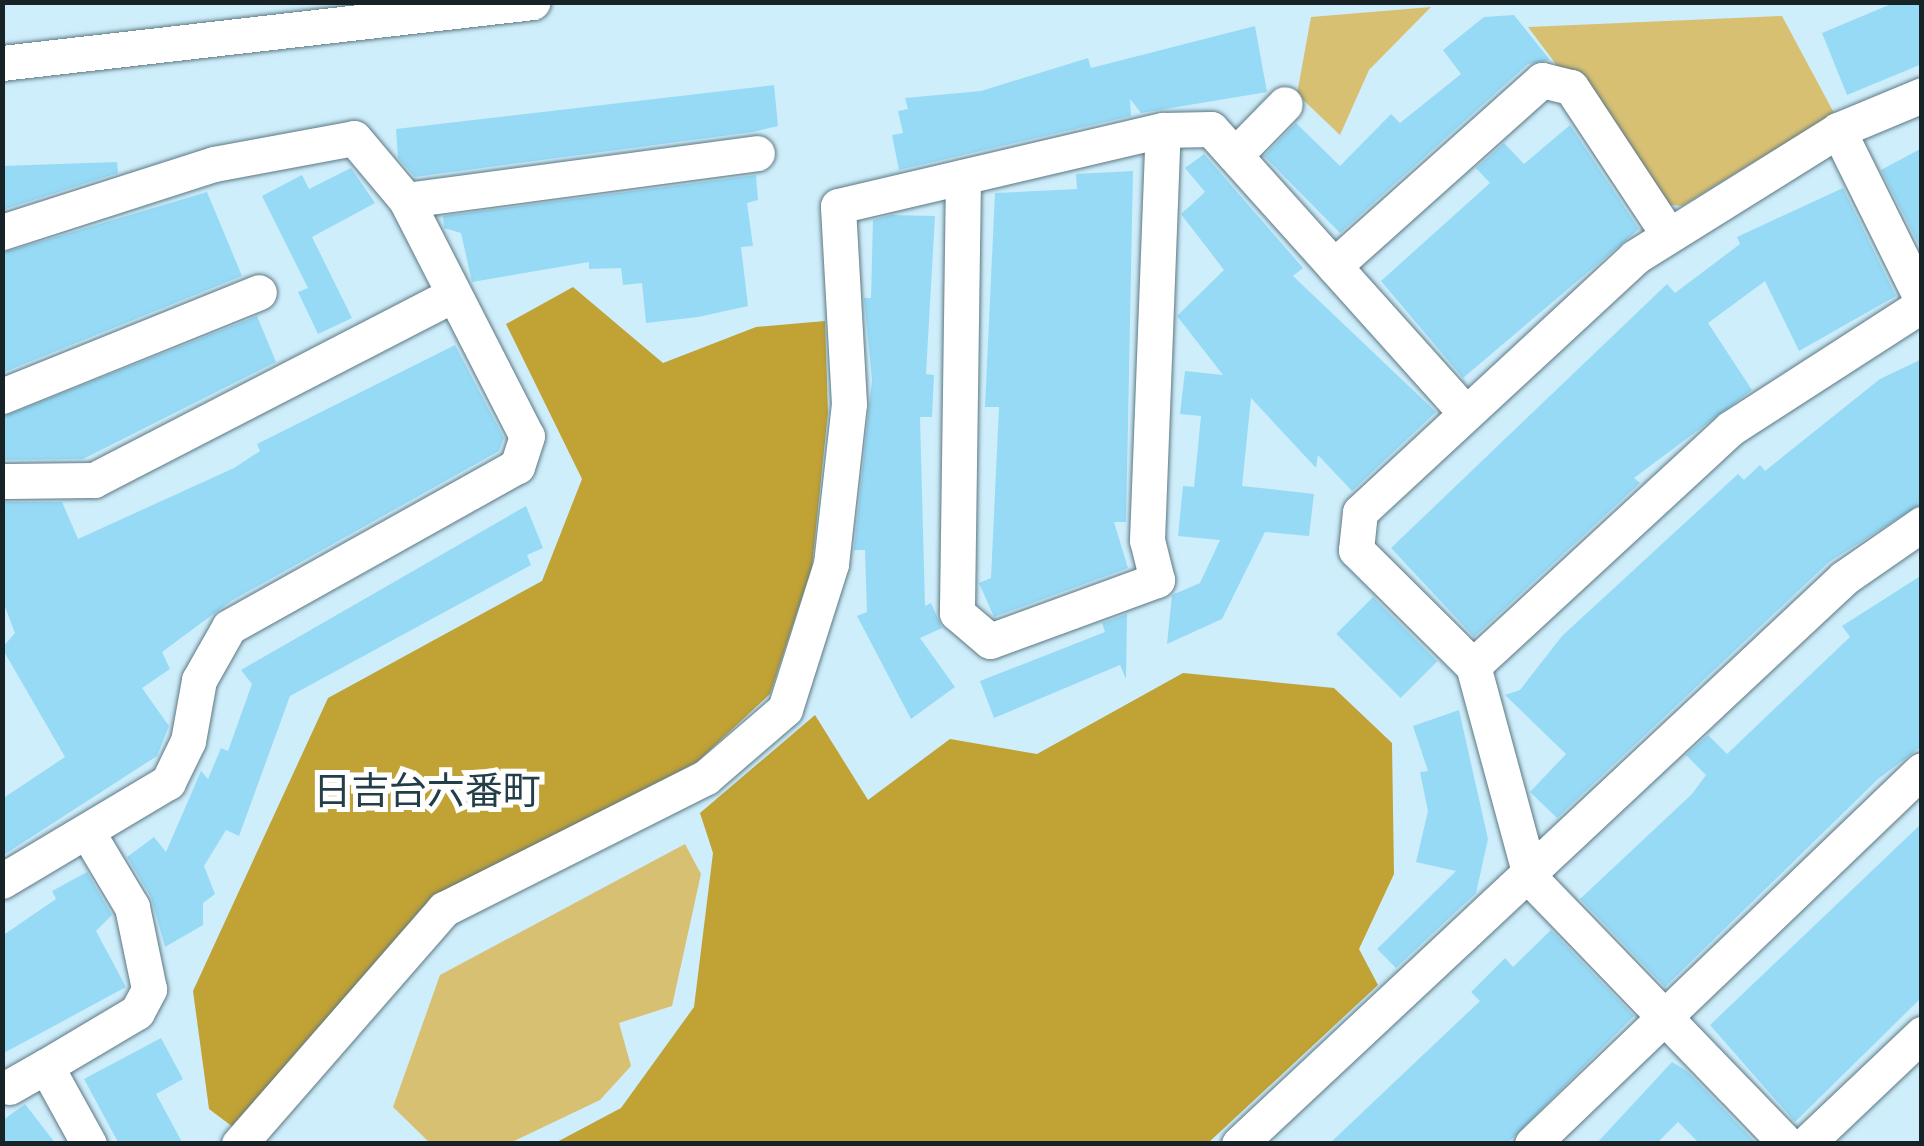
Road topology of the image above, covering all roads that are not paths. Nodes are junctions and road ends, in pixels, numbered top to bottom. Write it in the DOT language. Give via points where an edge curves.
graph roads {
  1 [pos="533,2"];
  2 [pos="497,4"];
  3 [pos="2,63"];
  4 [pos="1922,96"];
  5 [pos="1285,104"];
  6 [pos="1162,130"];
  7 [pos="1838,130"];
  8 [pos="756,154"];
  9 [pos="1235,154"];
  10 [pos="963,178"];
  11 [pos="406,200"];
  12 [pos="2,232"];
  13 [pos="1668,234"];
  14 [pos="1334,266"];
  15 [pos="260,292"];
  16 [pos="450,296"];
  17 [pos="1922,302"];
  18 [pos="2,396"];
  19 [pos="1463,410"];
  20 [pos="2,480"];
  21 [pos="1922,524"];
  22 [pos="1473,666"];
  23 [pos="1922,770"];
  24 [pos="89,835"];
  25 [pos="1531,878"];
  26 [pos="2,881"];
  27 [pos="1664,1016"];
  28 [pos="1922,1034"];
  29 [pos="46,1066"];
  30 [pos="9,1088"];
  31 [pos="88,1144"];
  32 [pos="239,1144"];
  33 [pos="1240,1144"];
  34 [pos="1532,1144"];
  35 [pos="1787,1144"];
  36 [pos="1806,1144"];
  1 -- 2 [label="street"];
  2 -- 3 [label="street"];
  4 -- 7 [label="street"];
  5 -- 9 [label="street"];
  6 -- 9 [label="street" via="1211,129"];
  6 -- 10 [label="street"];
  6 -- 10 [label="street" via="1148,540 1157,580 990,641 957,613"];
  7 -- 13 [label="street"];
  7 -- 17 [label="street"];
  8 -- 11 [label="street"];
  9 -- 14 [label="street"];
  10 -- 32 [label="street" via="838,206 849,404 831,564 785,709 706,776 444,909"];
  11 -- 12 [label="street" via="354,138 214,164"];
  11 -- 16 [label="street"];
  13 -- 14 [label="street" via="1570,88 1542,80"];
  13 -- 19 [label="street"];
  14 -- 19 [label="street"];
  15 -- 18 [label="street"];
  16 -- 20 [label="street" via="94,480"];
  16 -- 24 [label="street" via="527,436 516,466 228,626 199,680 188,741 168,782"];
  17 -- 22 [label="street" via="1731,428"];
  19 -- 22 [label="street" via="1360,512 1356,550"];
  21 -- 25 [label="street" via="1844,578"];
  22 -- 25 [label="street"];
  23 -- 27 [label="street"];
  24 -- 26 [label="street"];
  24 -- 29 [label="street" via="132,907 149,989 137,1012"];
  25 -- 27 [label="street"];
  25 -- 33 [label="street"];
  27 -- 34 [label="street"];
  27 -- 35 [label="street"];
  28 -- 36 [label="street"];
  29 -- 30 [label="street"];
  29 -- 31 [label="street"];
}
